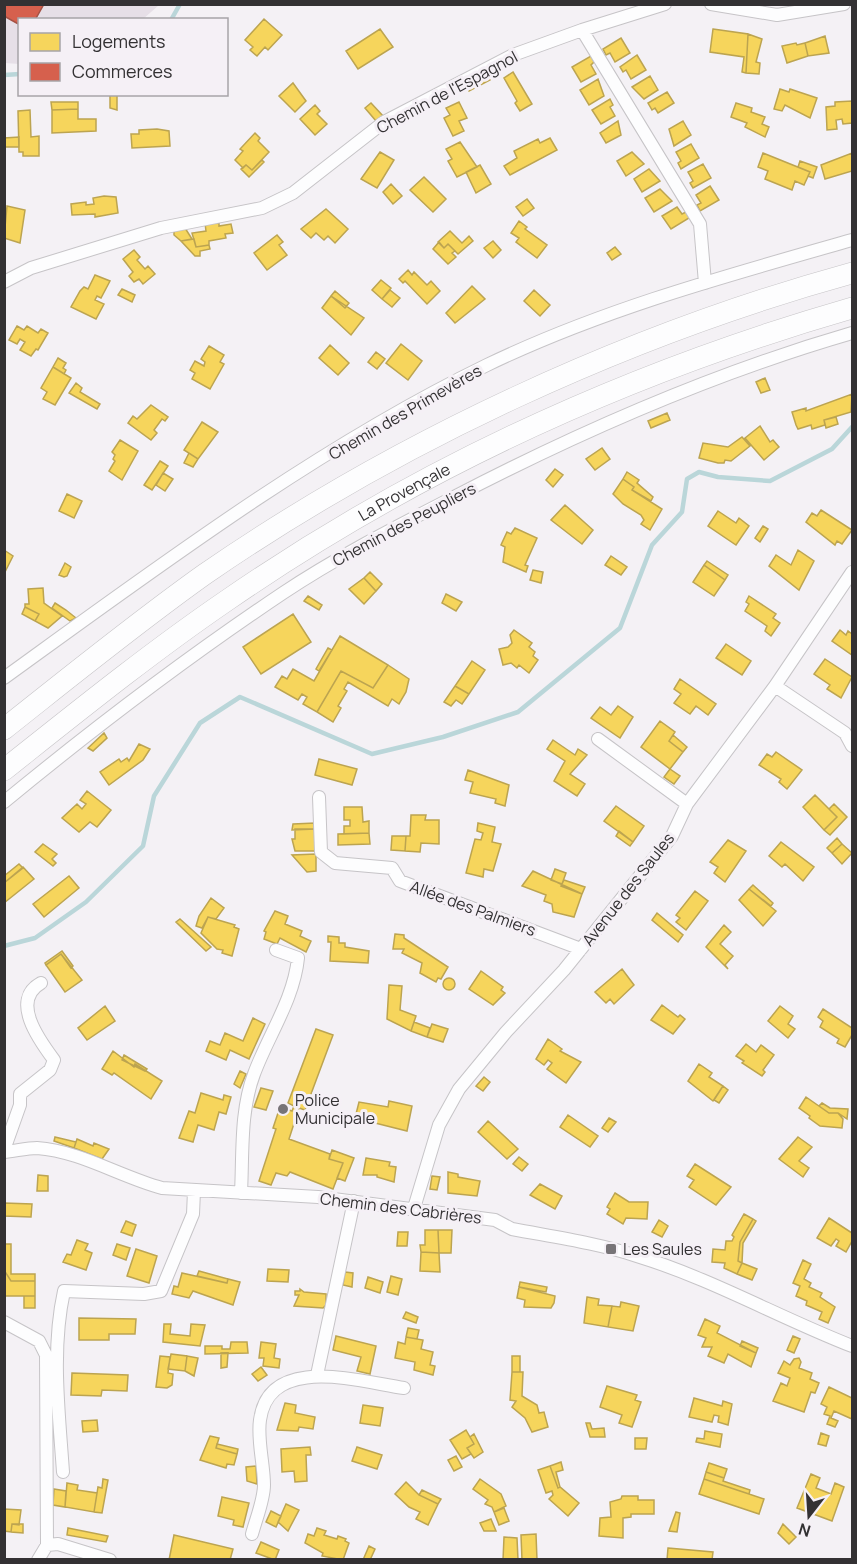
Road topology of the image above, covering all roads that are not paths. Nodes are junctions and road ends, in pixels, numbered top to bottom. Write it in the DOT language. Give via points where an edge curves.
graph roads {
  1 [pos="665,4"];
  2 [pos="711,4"];
  3 [pos="844,4"];
  4 [pos="582,30"];
  5 [pos="852,240"];
  6 [pos="852,273"];
  7 [pos="4,282"];
  8 [pos="705,283"];
  9 [pos="852,308"];
  10 [pos="852,333"];
  11 [pos="852,572"];
  12 [pos="4,678"];
  13 [pos="775,686"];
  14 [pos="4,729"];
  15 [pos="598,739"];
  16 [pos="852,746"];
  17 [pos="4,770"];
  18 [pos="319,797"];
  19 [pos="4,802"];
  20 [pos="687,804"];
  21 [pos="581,949"];
  22 [pos="276,950"];
  23 [pos="41,983"];
  24 [pos="4,1151"];
  25 [pos="194,1191"];
  26 [pos="241,1193"];
  27 [pos="354,1201"];
  28 [pos="414,1208"];
  29 [pos="4,1322"];
  30 [pos="852,1346"];
  31 [pos="317,1375"];
  32 [pos="404,1388"];
  33 [pos="63,1473"];
  34 [pos="252,1534"];
  35 [pos="47,1545"];
  36 [pos="38,1560"];
  37 [pos="110,1560"];
  1 -- 4 [label="street, Chemin de l'Espagnol"];
  2 -- 3 [label="street" via="777,15"];
  4 -- 7 [label="street, Chemin de l'Espagnol" via="513,55 384,122 293,192 262,208 161,228 31,268"];
  4 -- 8 [label="street" via="700,224"];
  5 -- 8 [label="street, Chemin des Primevères"];
  6 -- 14 [label="highway, La Provençale" via="643,342 472,419 371,473 206,574"];
  8 -- 12 [label="street, Chemin des Primevères" via="509,355 380,422 130,587"];
  9 -- 17 [label="highway, La Provençale" via="781,328 634,382 504,440 409,490 323,538 226,601"];
  10 -- 19 [label="street, Chemin des Peupliers" via="674,395 570,440 378,536 284,592 223,635 98,725"];
  11 -- 13 [label="street, Avenue des Saules"];
  13 -- 16 [label="street" via="844,733"];
  13 -- 20 [label="street, Avenue des Saules"];
  15 -- 20 [label="street"];
  18 -- 21 [label="street, Allée des Palmiers" via="321,852 335,863 392,868 400,881"];
  20 -- 21 [label="street, Avenue des Saules" via="672,836"];
  21 -- 28 [label="street, Avenue des Saules" via="459,1089 439,1125"];
  22 -- 26 [label="street" via="298,958 297,966 246,1100"];
  23 -- 24 [label="street" via="32,988 27,998 29,1014 35,1034 54,1060 50,1070 20,1094"];
  24 -- 25 [label="street, Chemin des Cabrières" via="36,1148 65,1153 137,1181"];
  25 -- 26 [label="street, Chemin des Cabrières"];
  25 -- 33 [label="street" via="193,1214 160,1291 64,1291 57,1384"];
  26 -- 27 [label="street, Chemin des Cabrières"];
  27 -- 28 [label="street, Chemin des Cabrières"];
  27 -- 31 [label="street"];
  28 -- 30 [label="street, Chemin des Cabrières" via="495,1220 512,1229 638,1256"];
  29 -- 35 [label="street" via="39,1341 46,1355"];
  31 -- 32 [label="street"];
  31 -- 34 [label="street" via="291,1381 268,1397 260,1419 264,1488"];
  35 -- 36 [label="street"];
  35 -- 37 [label="street" via="58,1544"];
}
